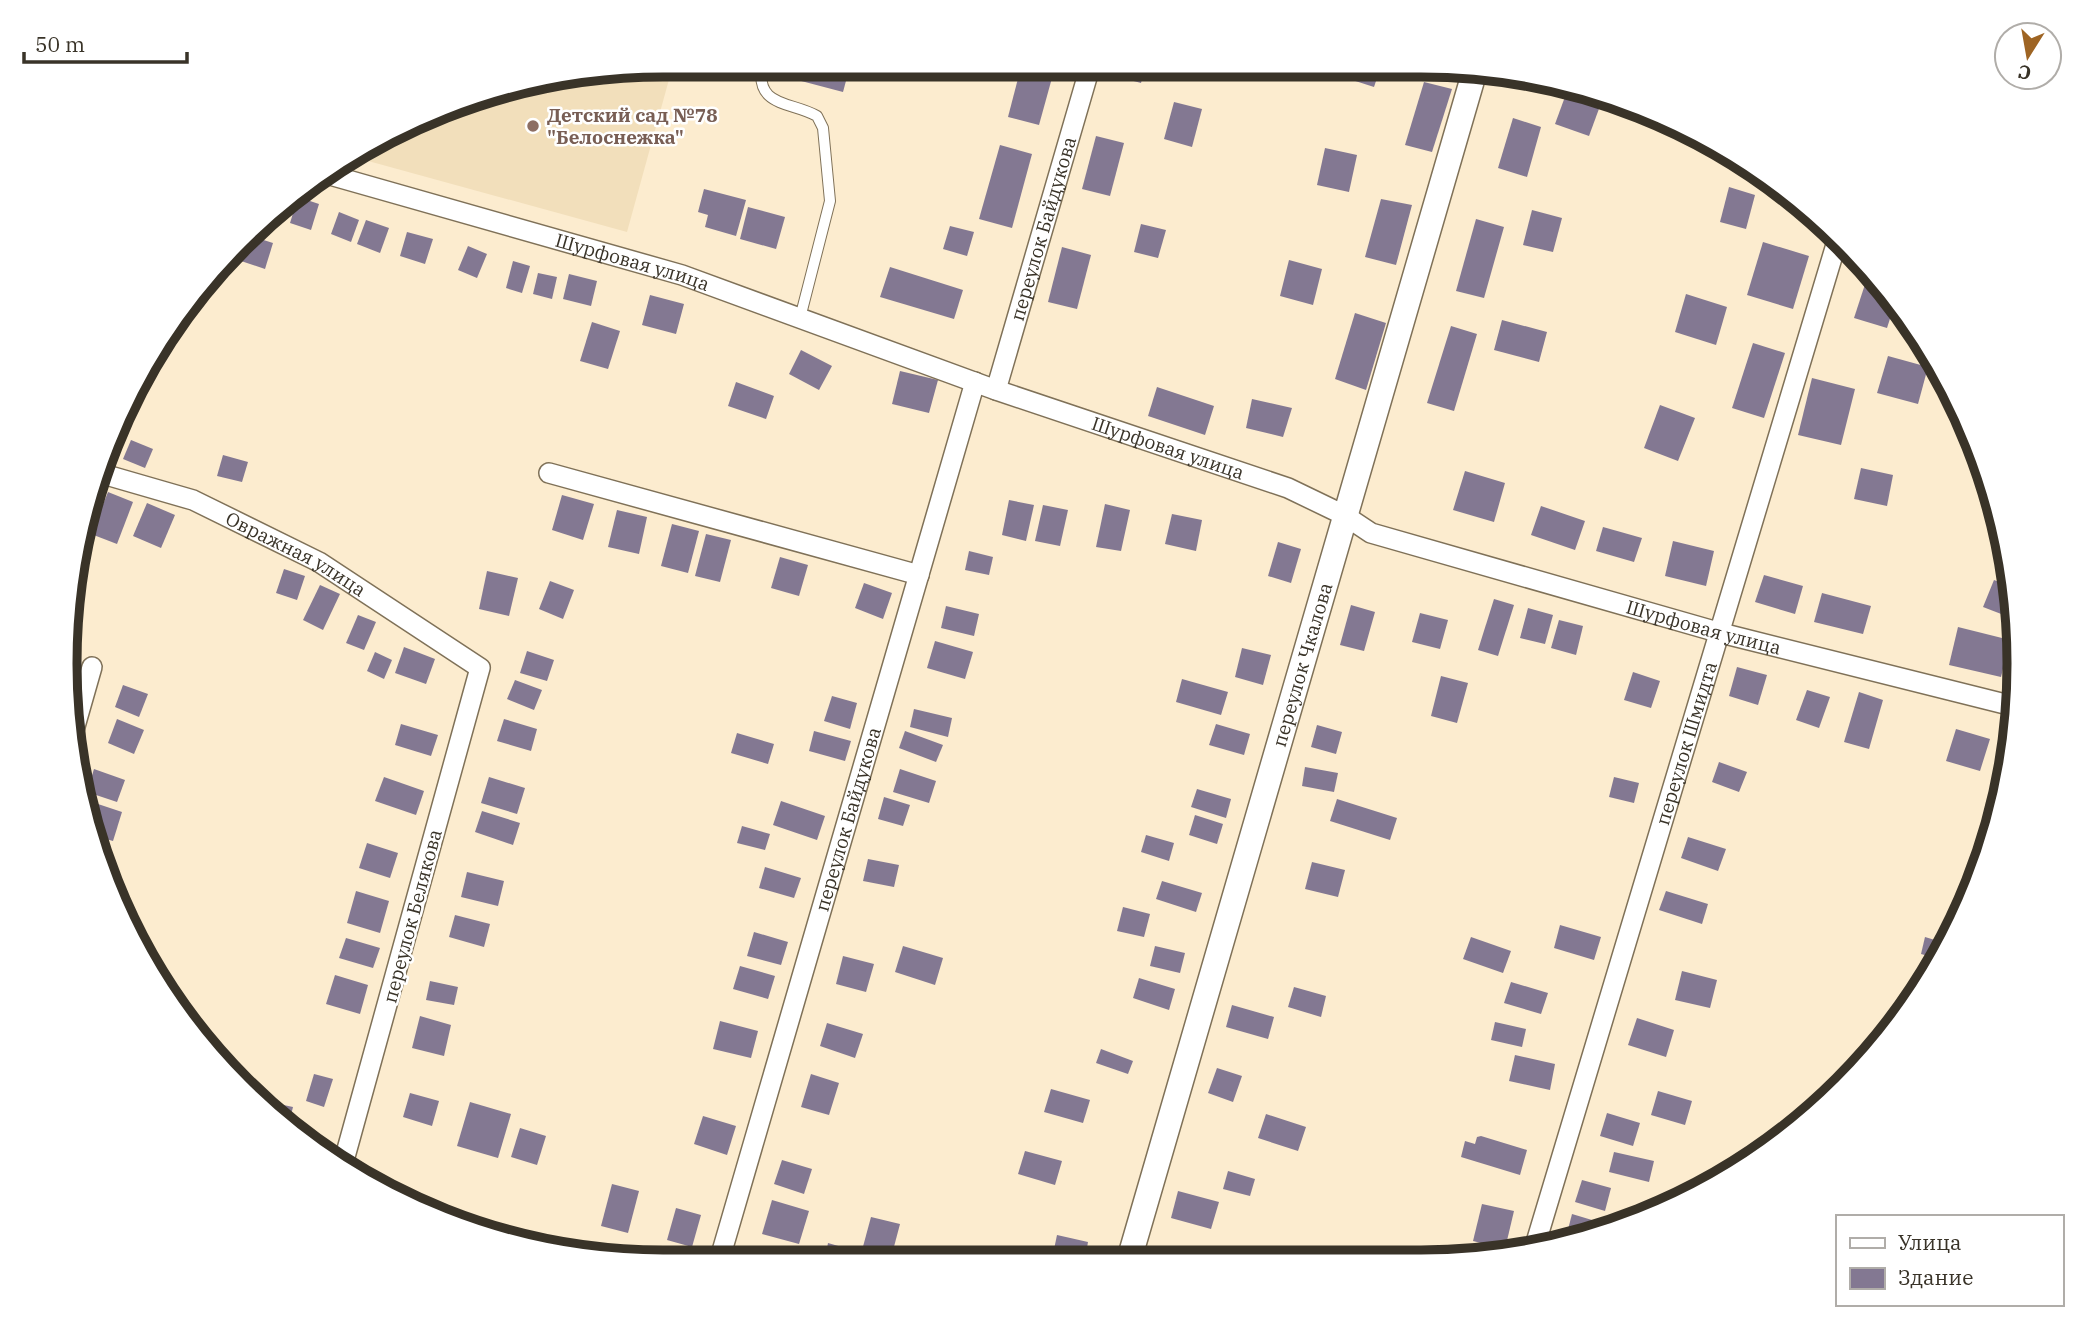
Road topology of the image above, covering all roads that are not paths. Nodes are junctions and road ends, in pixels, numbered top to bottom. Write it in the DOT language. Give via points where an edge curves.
graph roads {
  1 [pos="762,77"];
  2 [pos="1087,77"];
  3 [pos="1472,79"];
  4 [pos="337,177"];
  5 [pos="1835,249"];
  6 [pos="800,318"];
  7 [pos="975,382"];
  8 [pos="996,390"];
  9 [pos="549,473"];
  10 [pos="108,475"];
  11 [pos="1344,515"];
  12 [pos="919,575"];
  13 [pos="1721,633"];
  14 [pos="92,667"];
  15 [pos="480,668"];
  16 [pos="2006,704"];
  17 [pos="79,712"];
  18 [pos="345,1156"];
  19 [pos="1537,1238"];
  20 [pos="722,1250"];
  21 [pos="1132,1250"];
  1 -- 6 [label="lane" via="767,95 817,116 823,128 829,206"];
  2 -- 8 [label="street, переулок Байдукова"];
  3 -- 11 [label="street, переулок Чкалова"];
  4 -- 6 [label="street, Шурфовая улица" via="682,275"];
  5 -- 13 [label="street, переулок Шмидта"];
  6 -- 7 [label="street, Шурфовая улица"];
  7 -- 8 [label="street, Шурфовая улица"];
  7 -- 12 [label="street, переулок Байдукова"];
  8 -- 11 [label="street, Шурфовая улица" via="1288,488"];
  9 -- 12 [label="street"];
  10 -- 15 [label="street, Овражная улица" via="193,500 319,562"];
  11 -- 13 [label="street, Шурфовая улица" via="1370,533"];
  11 -- 21 [label="street, переулок Чкалова"];
  12 -- 20 [label="street, переулок Байдукова"];
  13 -- 16 [label="street, Шурфовая улица"];
  13 -- 19 [label="street, переулок Шмидта"];
  14 -- 17 [label="street"];
  15 -- 18 [label="street, переулок Белякова"];
}
